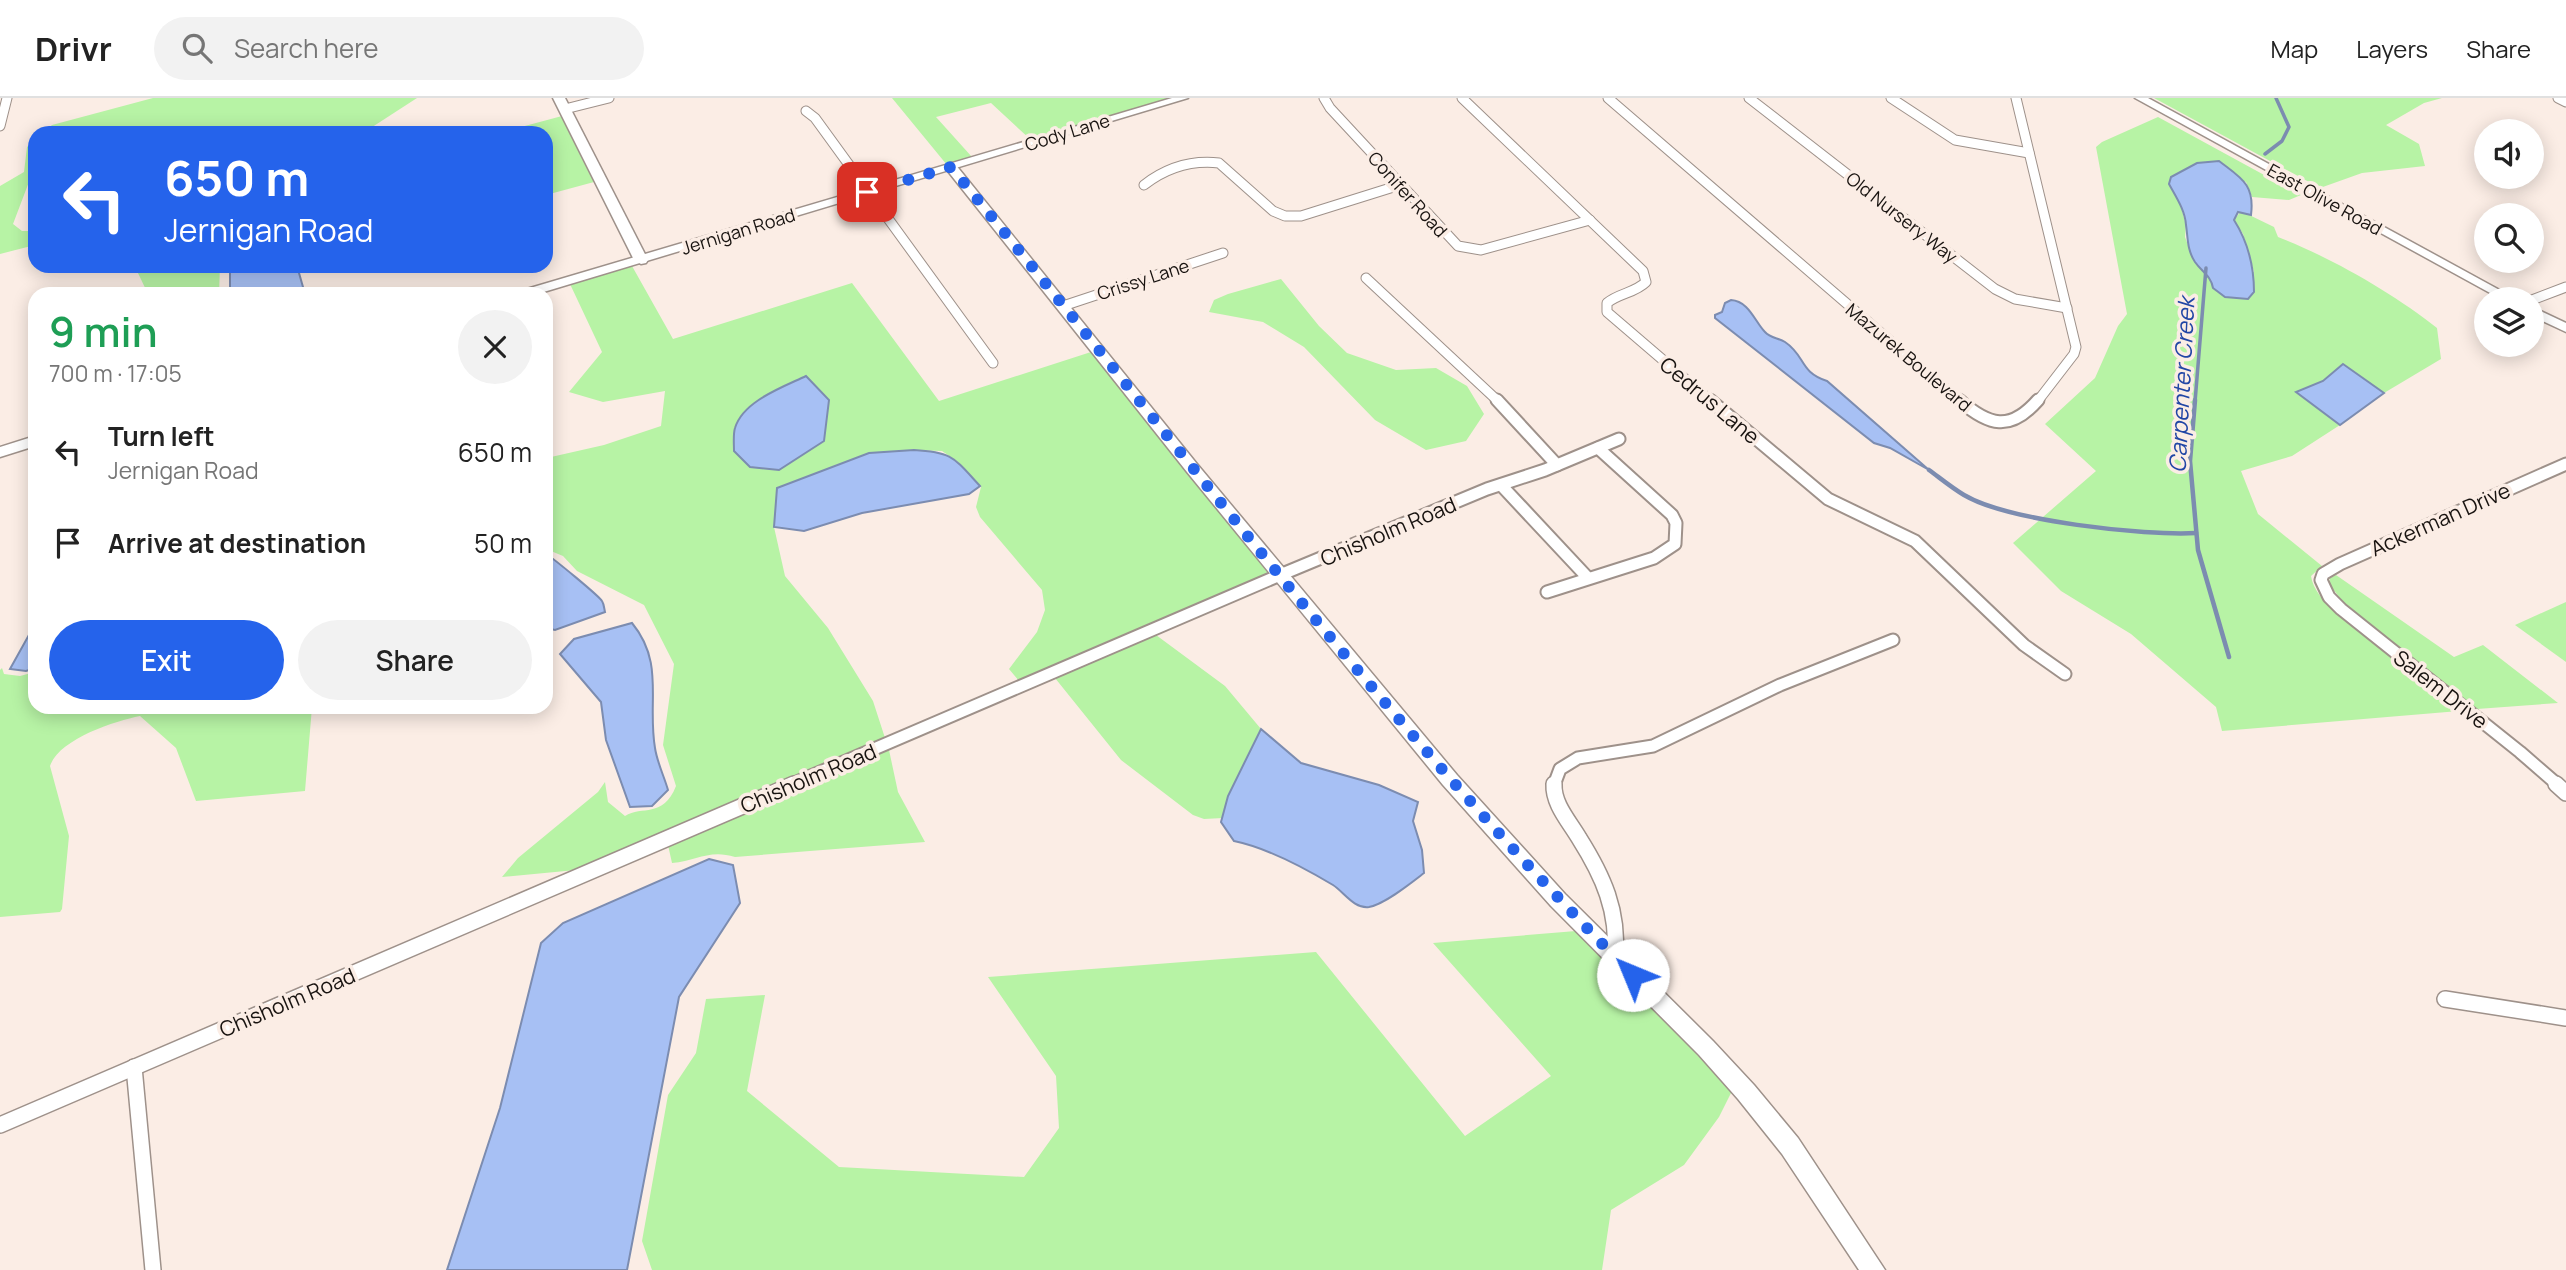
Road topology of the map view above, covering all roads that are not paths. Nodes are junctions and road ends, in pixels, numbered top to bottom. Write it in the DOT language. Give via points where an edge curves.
graph roads {
  1 [pos="6,98"];
  2 [pos="609,98"];
  3 [pos="1183,98"];
  4 [pos="1462,98"];
  5 [pos="1608,98"];
  6 [pos="1749,98"];
  7 [pos="1891,98"];
  8 [pos="2015,98"];
  9 [pos="2140,98"];
  10 [pos="2558,98"];
  11 [pos="1329,99"];
  12 [pos="2566,102"];
  13 [pos="562,104"];
  14 [pos="806,111"];
  15 [pos="0,126"];
  16 [pos="2029,153"];
  17 [pos="951,167"];
  18 [pos="1144,185"];
  19 [pos="1400,185"];
  20 [pos="867,192"];
  21 [pos="1590,220"];
  22 [pos="1223,253"];
  23 [pos="641,260"];
  24 [pos="1366,278"];
  25 [pos="548,287"];
  26 [pos="2488,287"];
  27 [pos="2566,287"];
  28 [pos="2544,295"];
  29 [pos="1063,306"];
  30 [pos="2067,309"];
  31 [pos="2544,317"];
  32 [pos="2566,328"];
  33 [pos="993,363"];
  34 [pos="1619,439"];
  35 [pos="28,443"];
  36 [pos="1598,448"];
  37 [pos="0,452"];
  38 [pos="2566,464"];
  39 [pos="1557,465"];
  40 [pos="1501,485"];
  41 [pos="1280,575"];
  42 [pos="1588,578"];
  43 [pos="2321,582"];
  44 [pos="1547,592"];
  45 [pos="1893,640"];
  46 [pos="2065,674"];
  47 [pos="2566,793"];
  48 [pos="1615,957"];
  49 [pos="2445,999"];
  50 [pos="2566,1018"];
  51 [pos="134,1067"];
  52 [pos="0,1125"];
  53 [pos="153,1270"];
  54 [pos="1873,1270"];
  1 -- 15 [label="street"];
  2 -- 13 [label="street"];
  3 -- 17 [label="street, Cody Lane"];
  4 -- 21 [label="street, Cedrus Lane"];
  5 -- 30 [label="street, Mazurek Boulevard" via="1985,419 2005,422 2021,418 2074,354"];
  6 -- 30 [label="street, Old Nursery Way" via="1995,289 2015,299"];
  7 -- 16 [label="street" via="1955,140"];
  8 -- 16 [label="street, Mazurek Boulevard"];
  9 -- 26 [label="street, East Olive Road"];
  10 -- 12 [label="street"];
  11 -- 19 [label="street, Conifer Road" via="1330,108"];
  13 -- 23 [label="main road"];
  14 -- 20 [label="street"];
  16 -- 30 [label="street, Mazurek Boulevard"];
  17 -- 20 [label="street, Jernigan Road"];
  17 -- 29 [label="main road"];
  18 -- 19 [label="street" via="1195,163 1219,163 1273,211 1293,217"];
  19 -- 21 [label="street, Conifer Road" via="1452,242 1465,248 1481,250"];
  20 -- 23 [label="street, Jernigan Road"];
  20 -- 33 [label="street"];
  21 -- 46 [label="street, Cedrus Lane" via="1646,276 1643,286 1607,303 1611,317 1828,499 1917,542 2032,653"];
  22 -- 29 [label="street, Crissy Lane"];
  23 -- 25 [label="street, Jernigan Road"];
  24 -- 39 [label="street" via="1513,415"];
  27 -- 28 [label="street"];
  29 -- 41 [label="main road"];
  31 -- 32 [label="street"];
  34 -- 36 [label="street, Chisholm Road"];
  35 -- 37 [label="street"];
  36 -- 39 [label="street, Chisholm Road"];
  36 -- 42 [label="street" via="1672,515 1677,533 1675,544 1665,552"];
  38 -- 43 [label="street, Ackerman Drive" via="2340,564 2323,574"];
  39 -- 40 [label="street, Chisholm Road"];
  40 -- 41 [label="street, Chisholm Road"];
  40 -- 42 [label="street"];
  41 -- 48 [label="main road" via="1450,780"];
  41 -- 51 [label="street, Chisholm Road"];
  42 -- 44 [label="street"];
  43 -- 47 [label="street, Salem Drive" via="2341,609"];
  45 -- 48 [label="street" via="1765,691 1654,746 1587,757 1561,767 1555,777 1555,799 1606,884 1618,927"];
  48 -- 54 [label="main road" via="1746,1092 1790,1146"];
  49 -- 50 [label="street"];
  51 -- 52 [label="street, Chisholm Road"];
  51 -- 53 [label="street"];
}
